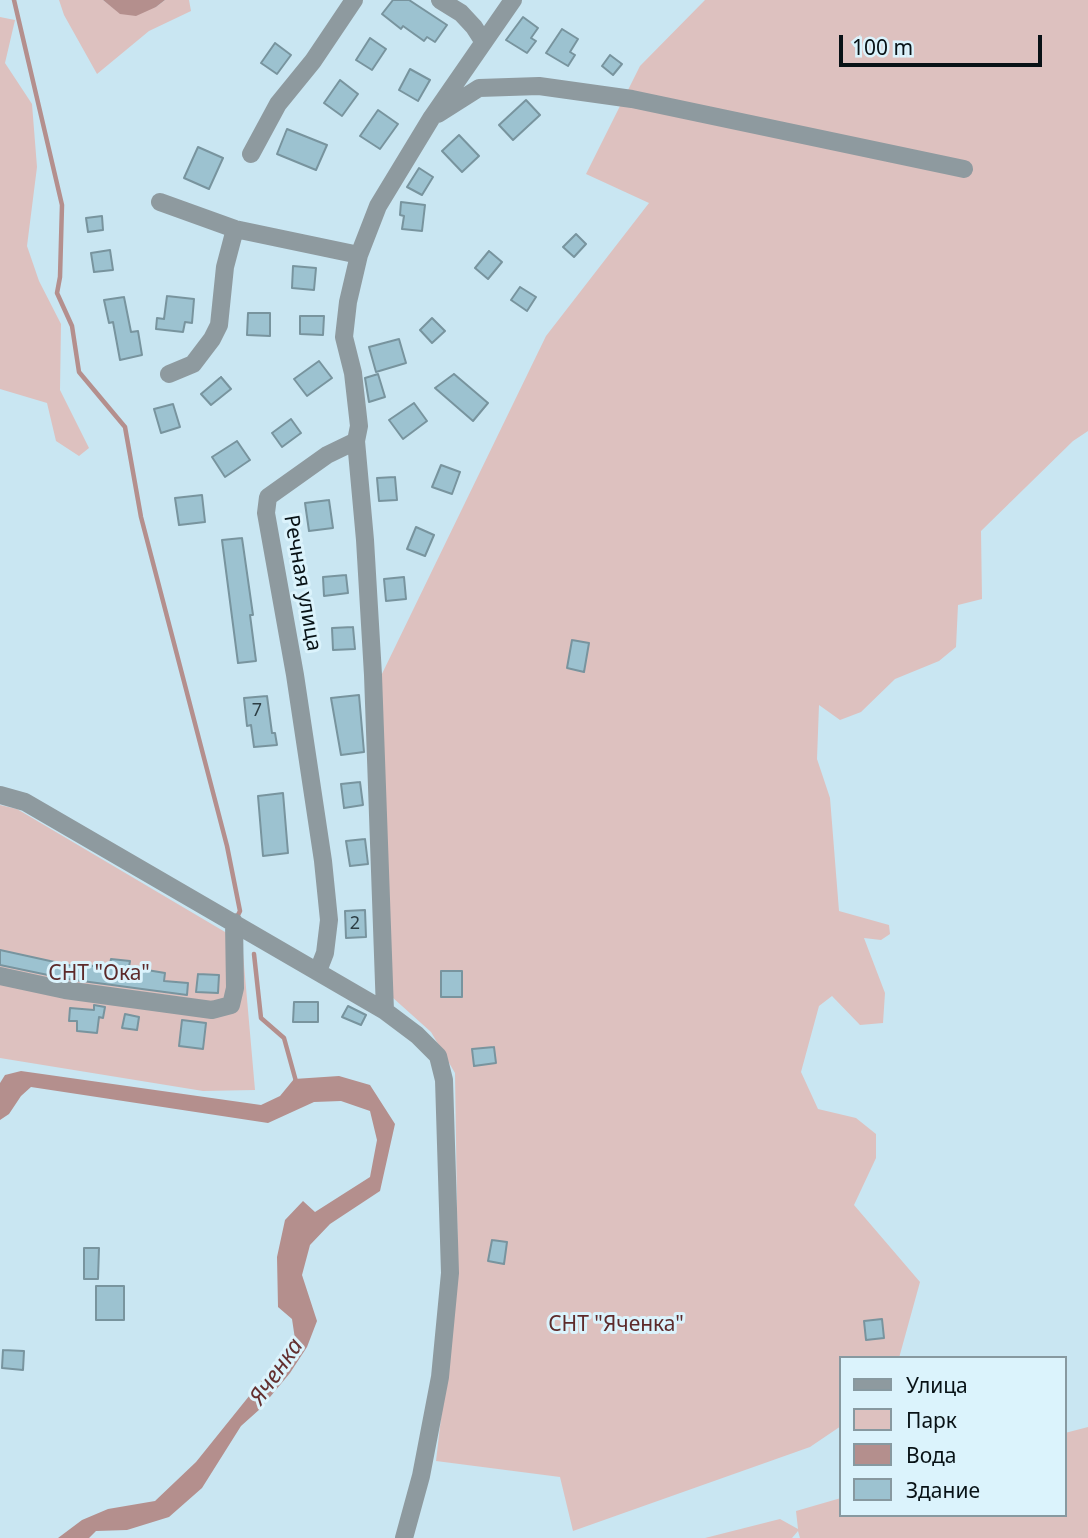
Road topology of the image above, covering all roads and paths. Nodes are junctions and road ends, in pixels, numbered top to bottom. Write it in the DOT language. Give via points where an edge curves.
graph roads {
  1 [pos="354,0"];
  2 [pos="440,0"];
  3 [pos="513,0"];
  4 [pos="483,41"];
  5 [pos="432,117"];
  6 [pos="251,153"];
  7 [pos="964,169"];
  8 [pos="160,202"];
  9 [pos="235,229"];
  10 [pos="359,256"];
  11 [pos="169,374"];
  12 [pos="356,441"];
  13 [pos="0,795"];
  14 [pos="234,922"];
  15 [pos="318,971"];
  16 [pos="0,976"];
  17 [pos="385,1011"];
  18 [pos="404,1538"];
  1 -- 6 [label="street" via="278,104"];
  2 -- 4 [label="street" via="461,13"];
  3 -- 4 [label="street"];
  4 -- 5 [label="street"];
  5 -- 7 [label="street" via="479,88 539,86 632,99"];
  5 -- 10 [label="street" via="378,206"];
  8 -- 9 [label="street"];
  9 -- 10 [label="street"];
  9 -- 11 [label="street" via="225,267 219,325 193,364"];
  10 -- 12 [label="street" via="344,337 353,373 359,426"];
  12 -- 15 [label="street, Речная улица" via="292,479 268,497 267,505 323,861 329,920"];
  12 -- 17 [label="street" via="373,675"];
  13 -- 14 [label="street" via="25,802"];
  14 -- 15 [label="street"];
  14 -- 16 [label="street" via="231,1005 212,1010 65,990"];
  15 -- 17 [label="street"];
  17 -- 18 [label="street" via="438,1056 444,1080 450,1273 440,1377"];
}
